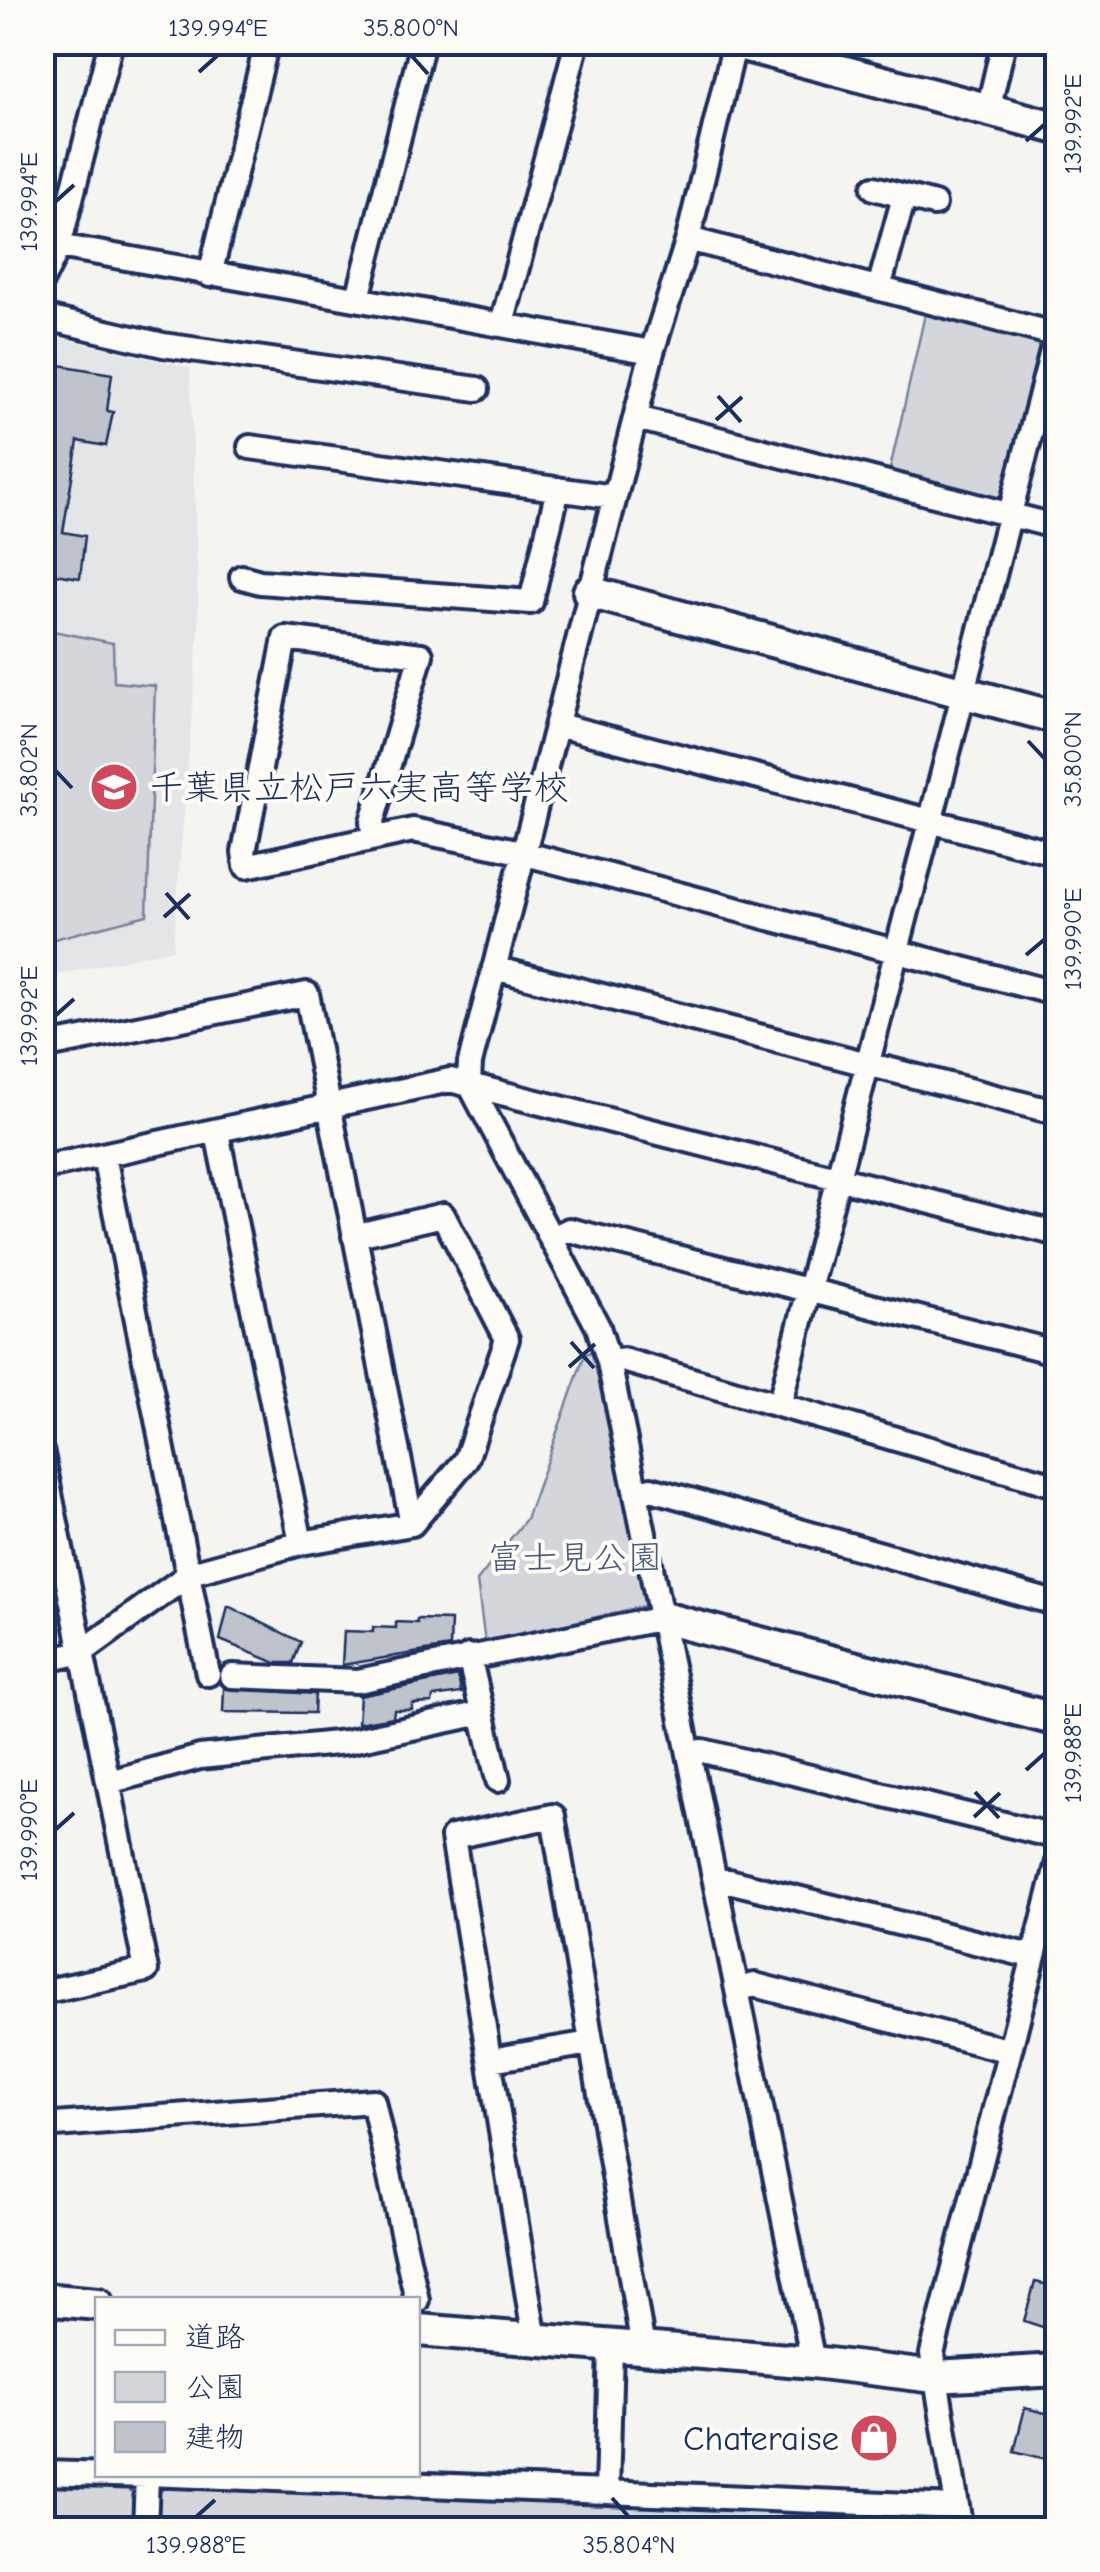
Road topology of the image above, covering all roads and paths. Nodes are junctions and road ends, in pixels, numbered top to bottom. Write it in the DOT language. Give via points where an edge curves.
graph roads {
  1 [pos="111,42"];
  2 [pos="267,42"];
  3 [pos="423,42"];
  4 [pos="577,42"];
  5 [pos="1004,42"];
  6 [pos="733,43"];
  7 [pos="988,110"];
  8 [pos="1058,128"];
  9 [pos="874,188"];
  10 [pos="904,197"];
  11 [pos="934,204"];
  12 [pos="688,239"];
  13 [pos="60,246"];
  14 [pos="210,275"];
  15 [pos="42,280"];
  16 [pos="879,288"];
  17 [pos="358,298"];
  18 [pos="42,317"];
  19 [pos="502,324"];
  20 [pos="1057,333"];
  21 [pos="652,352"];
  22 [pos="477,389"];
  23 [pos="636,418"];
  24 [pos="250,447"];
  25 [pos="558,490"];
  26 [pos="614,497"];
  27 [pos="1010,514"];
  28 [pos="1058,526"];
  29 [pos="242,576"];
  30 [pos="589,592"];
  31 [pos="963,694"];
  32 [pos="1058,718"];
  33 [pos="558,725"];
  34 [pos="930,822"];
  35 [pos="374,838"];
  36 [pos="522,854"];
  37 [pos="1058,854"];
  38 [pos="896,951"];
  39 [pos="494,968"];
  40 [pos="1058,994"];
  41 [pos="42,1047"];
  42 [pos="868,1063"];
  43 [pos="469,1083"];
  44 [pos="327,1105"];
  45 [pos="1058,1113"];
  46 [pos="218,1133"];
  47 [pos="104,1156"];
  48 [pos="42,1168"];
  49 [pos="838,1178"];
  50 [pos="1058,1234"];
  51 [pos="354,1236"];
  52 [pos="551,1239"];
  53 [pos="808,1291"];
  54 [pos="1058,1352"];
  55 [pos="609,1362"];
  56 [pos="780,1402"];
  57 [pos="42,1454"];
  58 [pos="1058,1486"];
  59 [pos="639,1492"];
  60 [pos="412,1524"];
  61 [pos="301,1543"];
  62 [pos="191,1574"];
  63 [pos="1058,1604"];
  64 [pos="664,1618"];
  65 [pos="82,1652"];
  66 [pos="469,1656"];
  67 [pos="42,1660"];
  68 [pos="482,1713"];
  69 [pos="1058,1720"];
  70 [pos="689,1752"];
  71 [pos="498,1780"];
  72 [pos="109,1782"];
  73 [pos="1058,1837"];
  74 [pos="1058,1862"];
  75 [pos="716,1881"];
  76 [pos="1032,1956"];
  77 [pos="739,1989"];
  78 [pos="42,1992"];
  79 [pos="590,2043"];
  80 [pos="1006,2050"];
  81 [pos="491,2060"];
  82 [pos="42,2126"];
  83 [pos="415,2297"];
  84 [pos="42,2299"];
  85 [pos="95,2304"];
  86 [pos="420,2315"];
  87 [pos="535,2340"];
  88 [pos="612,2347"];
  89 [pos="643,2348"];
  90 [pos="812,2362"];
  91 [pos="1058,2370"];
  92 [pos="934,2377"];
  93 [pos="42,2473"];
  94 [pos="95,2474"];
  95 [pos="146,2477"];
  96 [pos="200,2477"];
  97 [pos="608,2492"];
  98 [pos="958,2518"];
  99 [pos="145,2530"];
  1 -- 13 [label="street"];
  2 -- 14 [label="street"];
  3 -- 17 [label="street"];
  4 -- 19 [label="street"];
  5 -- 7 [label="street"];
  6 -- 7 [label="street"];
  6 -- 12 [label="street"];
  7 -- 8 [label="street"];
  9 -- 10 [label="street"];
  10 -- 11 [label="street"];
  10 -- 16 [label="street"];
  12 -- 16 [label="street"];
  12 -- 21 [label="street"];
  13 -- 14 [label="street"];
  13 -- 15 [label="street"];
  14 -- 17 [label="street"];
  16 -- 20 [label="street"];
  17 -- 19 [label="street"];
  18 -- 22 [label="street" via="163,344"];
  19 -- 21 [label="street"];
  20 -- 27 [label="street"];
  21 -- 23 [label="street"];
  23 -- 26 [label="street"];
  23 -- 27 [label="street"];
  24 -- 25 [label="street"];
  25 -- 26 [label="street"];
  25 -- 29 [label="street" via="531,602"];
  26 -- 30 [label="street"];
  27 -- 28 [label="street"];
  27 -- 31 [label="street"];
  30 -- 31 [label="street"];
  30 -- 33 [label="street"];
  31 -- 32 [label="street"];
  31 -- 34 [label="street"];
  33 -- 34 [label="street"];
  33 -- 36 [label="street"];
  34 -- 37 [label="street"];
  34 -- 38 [label="street"];
  35 -- 35 [label="street" via="372,822 421,655 285,638 246,866"];
  35 -- 36 [label="street" via="413,830"];
  36 -- 38 [label="street"];
  36 -- 39 [label="street"];
  38 -- 40 [label="street"];
  38 -- 42 [label="street"];
  39 -- 42 [label="street"];
  39 -- 43 [label="street"];
  41 -- 44 [label="street" via="307,994"];
  42 -- 45 [label="street"];
  42 -- 49 [label="street"];
  43 -- 44 [label="street" via="450,1080"];
  43 -- 49 [label="street"];
  43 -- 52 [label="street"];
  44 -- 46 [label="street"];
  44 -- 51 [label="street"];
  46 -- 47 [label="street"];
  46 -- 61 [label="street"];
  47 -- 48 [label="street"];
  47 -- 62 [label="street"];
  49 -- 50 [label="street"];
  49 -- 53 [label="street"];
  51 -- 60 [label="street"];
  51 -- 60 [label="street" via="443,1215 508,1339 466,1460"];
  52 -- 53 [label="street" via="569,1230"];
  52 -- 55 [label="street"];
  53 -- 54 [label="street"];
  53 -- 56 [label="street"];
  55 -- 56 [label="street" via="623,1360"];
  55 -- 59 [label="street"];
  56 -- 58 [label="street"];
  57 -- 65 [label="street"];
  59 -- 63 [label="street" via="651,1489"];
  59 -- 64 [label="street"];
  60 -- 61 [label="street"];
  61 -- 62 [label="street"];
  62 -- 65 [label="street"];
  62 -- 66 [label="street" via="220,1675 358,1681"];
  64 -- 66 [label="street"];
  64 -- 69 [label="street"];
  64 -- 70 [label="street"];
  65 -- 67 [label="street"];
  65 -- 72 [label="street"];
  66 -- 68 [label="street"];
  68 -- 71 [label="street"];
  68 -- 72 [label="street" via="346,1742 200,1757"];
  70 -- 73 [label="street" via="703,1750"];
  70 -- 75 [label="street"];
  72 -- 78 [label="street" via="146,1970"];
  74 -- 76 [label="street"];
  75 -- 76 [label="street"];
  75 -- 77 [label="street"];
  76 -- 80 [label="street"];
  77 -- 80 [label="street" via="755,1986"];
  77 -- 90 [label="street"];
  79 -- 81 [label="street"];
  79 -- 81 [label="street" via="553,1816 453,1837"];
  79 -- 89 [label="street"];
  80 -- 92 [label="street" via="932,2354"];
  81 -- 87 [label="street"];
  82 -- 83 [label="street" via="373,2101"];
  84 -- 85 [label="street"];
  86 -- 87 [label="street"];
  87 -- 88 [label="street"];
  88 -- 89 [label="street"];
  88 -- 97 [label="street"];
  89 -- 90 [label="street"];
  90 -- 92 [label="street"];
  91 -- 92 [label="street"];
  92 -- 98 [label="street"];
  93 -- 94 [label="street"];
  95 -- 99 [label="street"];
  96 -- 97 [label="street"];
  97 -- 98 [label="street"];
}
